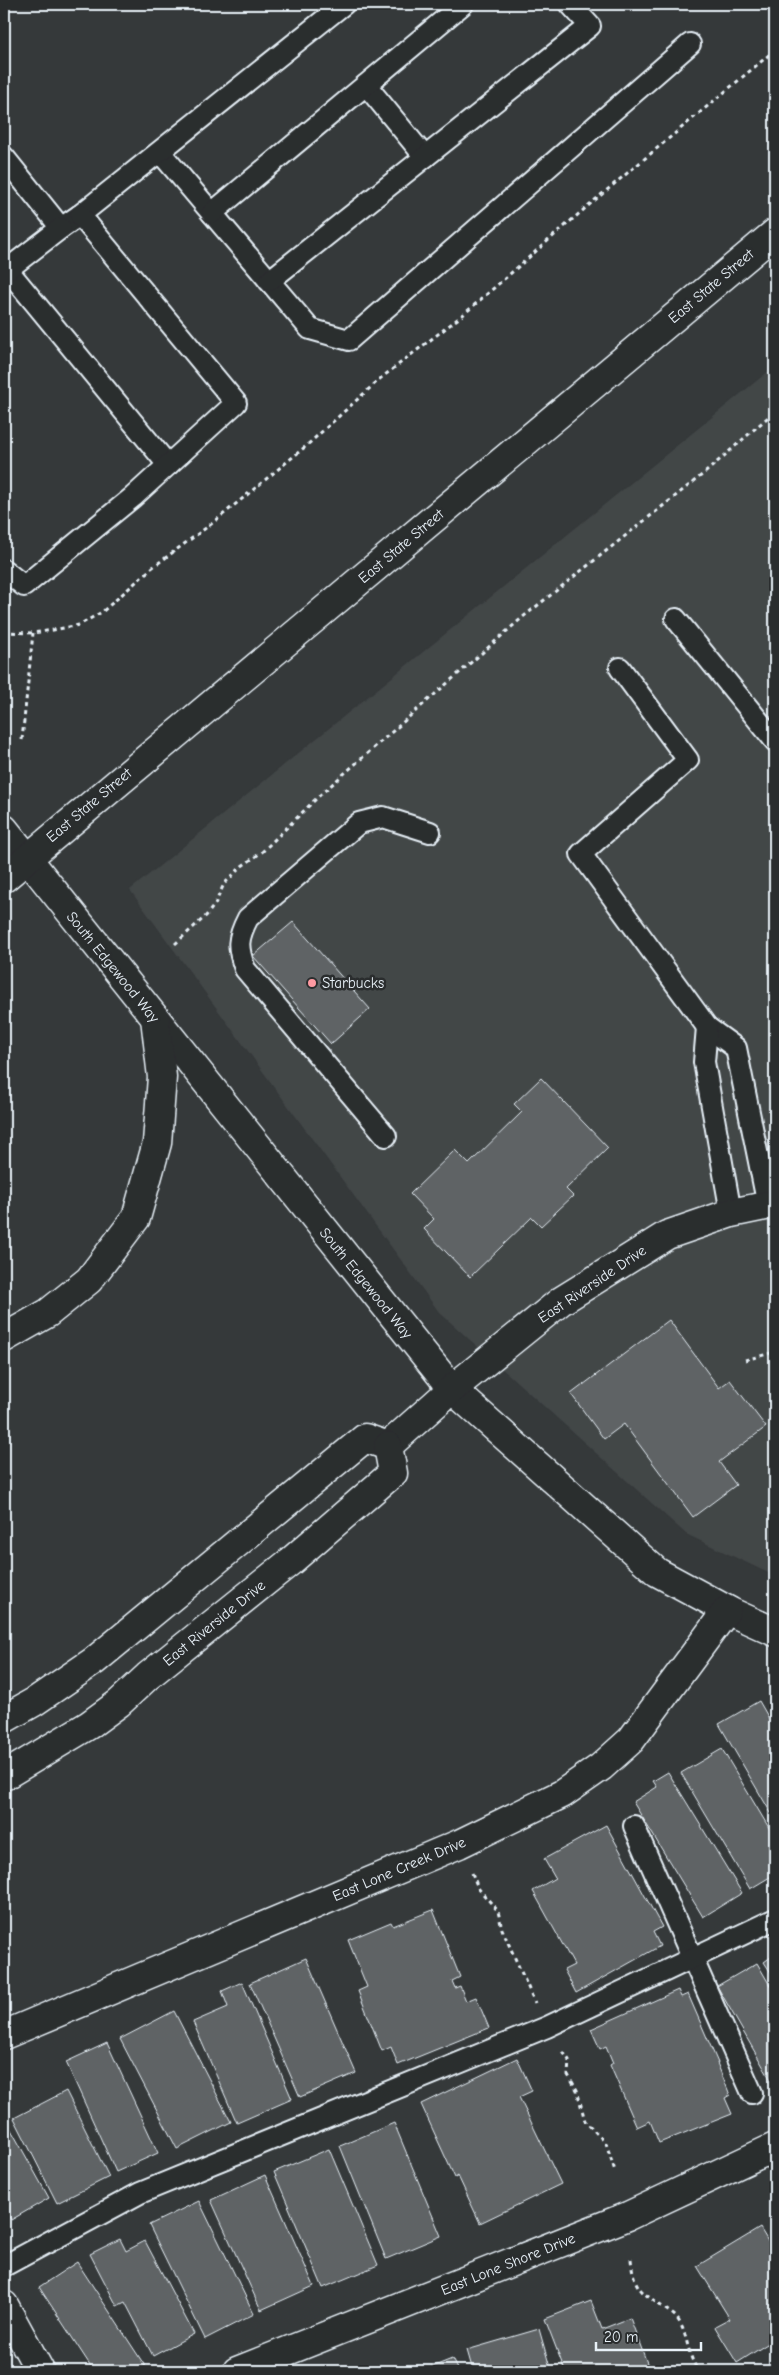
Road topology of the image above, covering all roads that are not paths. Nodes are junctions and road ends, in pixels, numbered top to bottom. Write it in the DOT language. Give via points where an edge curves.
graph roads {
  1 [pos="344,4"];
  2 [pos="463,4"];
  3 [pos="570,4"];
  4 [pos="690,44"];
  5 [pos="366,85"];
  6 [pos="160,152"];
  7 [pos="4,157"];
  8 [pos="425,157"];
  9 [pos="212,213"];
  10 [pos="80,215"];
  11 [pos="61,228"];
  12 [pos="775,233"];
  13 [pos="5,270"];
  14 [pos="269,281"];
  15 [pos="168,466"];
  16 [pos="4,570"];
  17 [pos="676,619"];
  18 [pos="620,668"];
  19 [pos="775,741"];
  20 [pos="4,829"];
  21 [pos="430,832"];
  22 [pos="26,859"];
  23 [pos="4,878"];
  24 [pos="155,1018"];
  25 [pos="707,1027"];
  26 [pos="386,1136"];
  27 [pos="772,1205"];
  28 [pos="731,1213"];
  29 [pos="4,1338"];
  30 [pos="452,1389"];
  31 [pos="388,1446"];
  32 [pos="727,1610"];
  33 [pos="775,1632"];
  34 [pos="4,1719"];
  35 [pos="4,1776"];
  36 [pos="634,1826"];
  37 [pos="775,1919"];
  38 [pos="693,1960"];
  39 [pos="4,2035"];
  40 [pos="752,2093"];
  41 [pos="775,2146"];
  42 [pos="4,2266"];
  43 [pos="4,2305"];
  44 [pos="40,2371"];
  45 [pos="237,2371"];
  1 -- 6 [label="lane"];
  2 -- 5 [label="lane"];
  3 -- 8 [label="lane" via="590,26"];
  4 -- 14 [label="lane" via="349,340 310,329"];
  5 -- 8 [label="lane"];
  5 -- 9 [label="lane"];
  6 -- 9 [label="lane"];
  6 -- 10 [label="lane"];
  7 -- 11 [label="lane"];
  8 -- 14 [label="lane"];
  9 -- 14 [label="lane"];
  10 -- 11 [label="lane"];
  10 -- 15 [label="lane" via="236,403"];
  11 -- 13 [label="lane"];
  12 -- 22 [label="main road, East State Street"];
  13 -- 15 [label="lane"];
  15 -- 16 [label="lane" via="24,586"];
  17 -- 19 [label="lane"];
  18 -- 25 [label="lane" via="688,760 581,854"];
  20 -- 22 [label="main road, South Edgewood Way"];
  21 -- 26 [label="lane" via="383,817 359,823 248,918 240,934 238,951 245,969"];
  22 -- 23 [label="main road, East State Street"];
  22 -- 24 [label="main road, South Edgewood Way"];
  24 -- 29 [label="main road" via="162,1076 157,1143 136,1218 89,1280 48,1313"];
  24 -- 30 [label="main road, South Edgewood Way"];
  25 -- 27 [label="lane" via="736,1048"];
  25 -- 28 [label="lane" via="704,1062"];
  27 -- 28 [label="main road, East Riverside Drive"];
  28 -- 30 [label="main road, East Riverside Drive" via="667,1235 561,1301"];
  30 -- 31 [label="main road, East Riverside Drive"];
  30 -- 32 [label="main road, South Edgewood Way" via="657,1572"];
  31 -- 34 [label="main road" via="364,1438 94,1661"];
  31 -- 35 [label="main road, East Riverside Drive" via="392,1473 291,1561 112,1708"];
  32 -- 33 [label="main road, South Edgewood Way"];
  32 -- 39 [label="main road, East Lone Creek Drive" via="631,1740 601,1767 562,1794 460,1844"];
  36 -- 38 [label="lane"];
  37 -- 38 [label="lane"];
  38 -- 40 [label="lane"];
  38 -- 42 [label="lane" via="547,2027 140,2193"];
  41 -- 45 [label="main road, East Lone Shore Drive" via="628,2216"];
  43 -- 44 [label="main road"];
}
